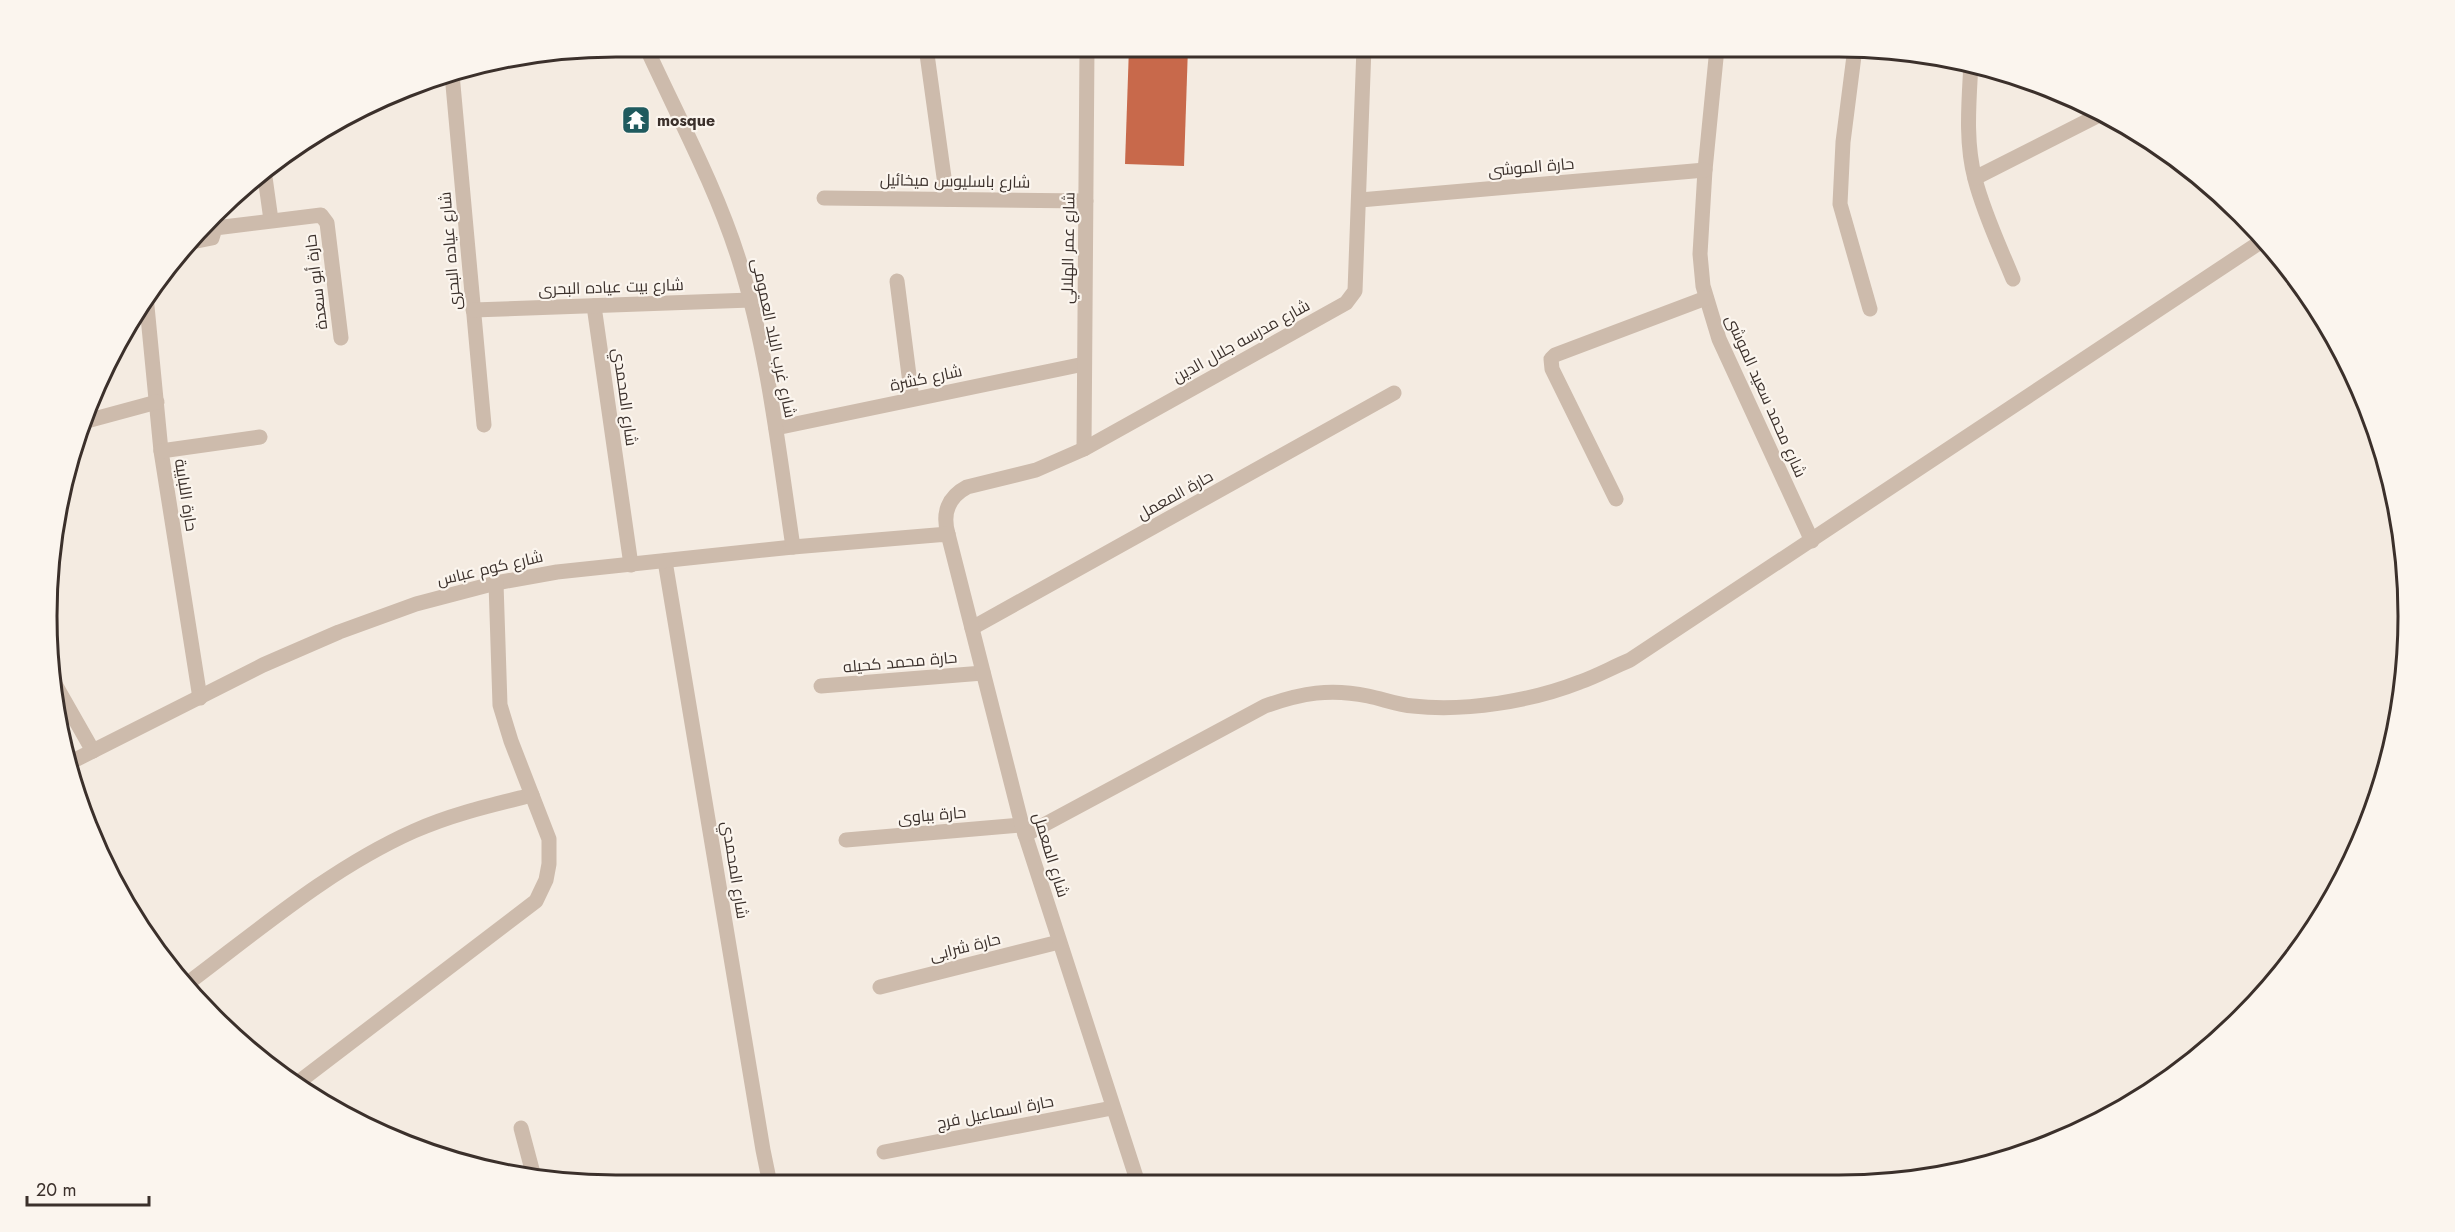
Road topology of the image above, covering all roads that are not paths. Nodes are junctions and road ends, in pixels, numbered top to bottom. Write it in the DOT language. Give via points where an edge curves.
graph roads {
  1 [pos="651,57"];
  2 [pos="927,57"];
  3 [pos="1087,57"];
  4 [pos="1364,57"];
  5 [pos="1716,57"];
  6 [pos="1854,57"];
  7 [pos="1971,73"];
  8 [pos="453,82"];
  9 [pos="2092,118"];
  10 [pos="1705,170"];
  11 [pos="1974,178"];
  12 [pos="266,181"];
  13 [pos="824,198"];
  14 [pos="947,199"];
  15 [pos="1360,200"];
  16 [pos="1086,201"];
  17 [pos="271,220"];
  18 [pos="202,241"];
  19 [pos="2257,245"];
  20 [pos="2013,279"];
  21 [pos="897,281"];
  22 [pos="1706,298"];
  23 [pos="751,300"];
  24 [pos="594,306"];
  25 [pos="1870,309"];
  26 [pos="473,310"];
  27 [pos="148,311"];
  28 [pos="341,338"];
  29 [pos="1084,364"];
  30 [pos="1394,393"];
  31 [pos="912,399"];
  32 [pos="157,402"];
  33 [pos="93,419"];
  34 [pos="484,425"];
  35 [pos="776,428"];
  36 [pos="260,437"];
  37 [pos="1084,449"];
  38 [pos="161,451"];
  39 [pos="1616,499"];
  40 [pos="948,534"];
  41 [pos="1812,541"];
  42 [pos="793,547"];
  43 [pos="665,561"];
  44 [pos="631,565"];
  45 [pos="496,583"];
  46 [pos="972,628"];
  47 [pos="983,673"];
  48 [pos="821,686"];
  49 [pos="200,698"];
  50 [pos="64,701"];
  51 [pos="93,751"];
  52 [pos="76,760"];
  53 [pos="532,795"];
  54 [pos="1023,830"];
  55 [pos="846,840"];
  56 [pos="1059,942"];
  57 [pos="192,980"];
  58 [pos="880,987"];
  59 [pos="302,1079"];
  60 [pos="1112,1108"];
  61 [pos="521,1128"];
  62 [pos="884,1152"];
  63 [pos="532,1168"];
  64 [pos="768,1175"];
  65 [pos="1135,1175"];
  1 -- 23 [label="street, شارع غرب البلد العمومى" via="724,218"];
  2 -- 14 [label="street"];
  3 -- 16 [label="street, شارع عمر الهلالي"];
  4 -- 15 [label="street, شارع مدرسه جلال الدين"];
  5 -- 10 [label="street, شارع محمد سعيد الموشى"];
  6 -- 25 [label="street" via="1840,204"];
  7 -- 11 [label="street" via="1969,136"];
  8 -- 26 [label="street, شارع عياده البحرى"];
  9 -- 11 [label="street"];
  10 -- 15 [label="street, حارة الموشى"];
  10 -- 22 [label="street, شارع محمد سعيد الموشى" via="1700,254"];
  11 -- 20 [label="street"];
  12 -- 17 [label="street"];
  13 -- 14 [label="street, شارع باسليوس ميخائيل"];
  14 -- 16 [label="street, شارع باسليوس ميخائيل"];
  15 -- 37 [label="street, شارع مدرسه جلال الدين" via="1352,298"];
  16 -- 29 [label="street, شارع عمر الهلالي"];
  17 -- 18 [label="street, حارة أبو سعدة" via="215,228 212,238"];
  17 -- 28 [label="street, حارة أبو سعدة" via="316,214 325,218"];
  19 -- 41 [label="street"];
  21 -- 31 [label="street"];
  22 -- 39 [label="street" via="1551,359 1552,369"];
  22 -- 41 [label="street, شارع محمد سعيد الموشى" via="1719,339"];
  23 -- 24 [label="street, شارع بيت عياده البحرى"];
  23 -- 35 [label="street, شارع غرب البلد العمومى"];
  24 -- 26 [label="street, شارع بيت عياده البحرى"];
  24 -- 44 [label="street, شارع المحمدي"];
  26 -- 34 [label="street, شارع عياده البحرى"];
  27 -- 32 [label="street, حارة اللبايبة"];
  29 -- 31 [label="street, شارع كشرة"];
  29 -- 37 [label="street, شارع عمر الهلالي"];
  30 -- 46 [label="street, حارة المعمل"];
  31 -- 35 [label="street, شارع كشرة"];
  32 -- 33 [label="street"];
  32 -- 38 [label="street, حارة اللبايبة"];
  35 -- 42 [label="street, شارع غرب البلد العمومى"];
  36 -- 38 [label="street"];
  37 -- 40 [label="street, شارع مدرسه جلال الدين" via="1036,470 958,492 945,511"];
  38 -- 49 [label="street, حارة اللبايبة"];
  40 -- 42 [label="street, شارع كوم عباس"];
  40 -- 46 [label="street, شارع المعمل"];
  41 -- 54 [label="street" via="1630,660 1579,683 1525,699 1469,706 1413,706 1332,691 1297,694 1266,706"];
  42 -- 43 [label="street, شارع كوم عباس"];
  43 -- 44 [label="street, شارع كوم عباس"];
  43 -- 64 [label="street, شارع المحمدي"];
  44 -- 45 [label="street, شارع كوم عباس"];
  45 -- 49 [label="street, شارع كوم عباس" via="416,604 339,632"];
  45 -- 53 [label="street" via="500,705"];
  46 -- 47 [label="street, شارع المعمل"];
  47 -- 48 [label="street, حارة محمد كحيله"];
  47 -- 54 [label="street, شارع المعمل"];
  49 -- 51 [label="street, شارع كوم عباس"];
  50 -- 51 [label="street"];
  51 -- 52 [label="street, شارع كوم عباس"];
  53 -- 57 [label="street" via="468,811 414,831 356,862 313,889"];
  53 -- 59 [label="street" via="549,838 546,880 536,900"];
  54 -- 55 [label="street, حارة بباوى"];
  54 -- 56 [label="street, شارع المعمل"];
  56 -- 58 [label="street, حارة شرابى"];
  56 -- 60 [label="street, شارع المعمل"];
  60 -- 62 [label="street, حارة اسماعيل فرج"];
  60 -- 65 [label="street, شارع المعمل"];
  61 -- 63 [label="street"];
}
